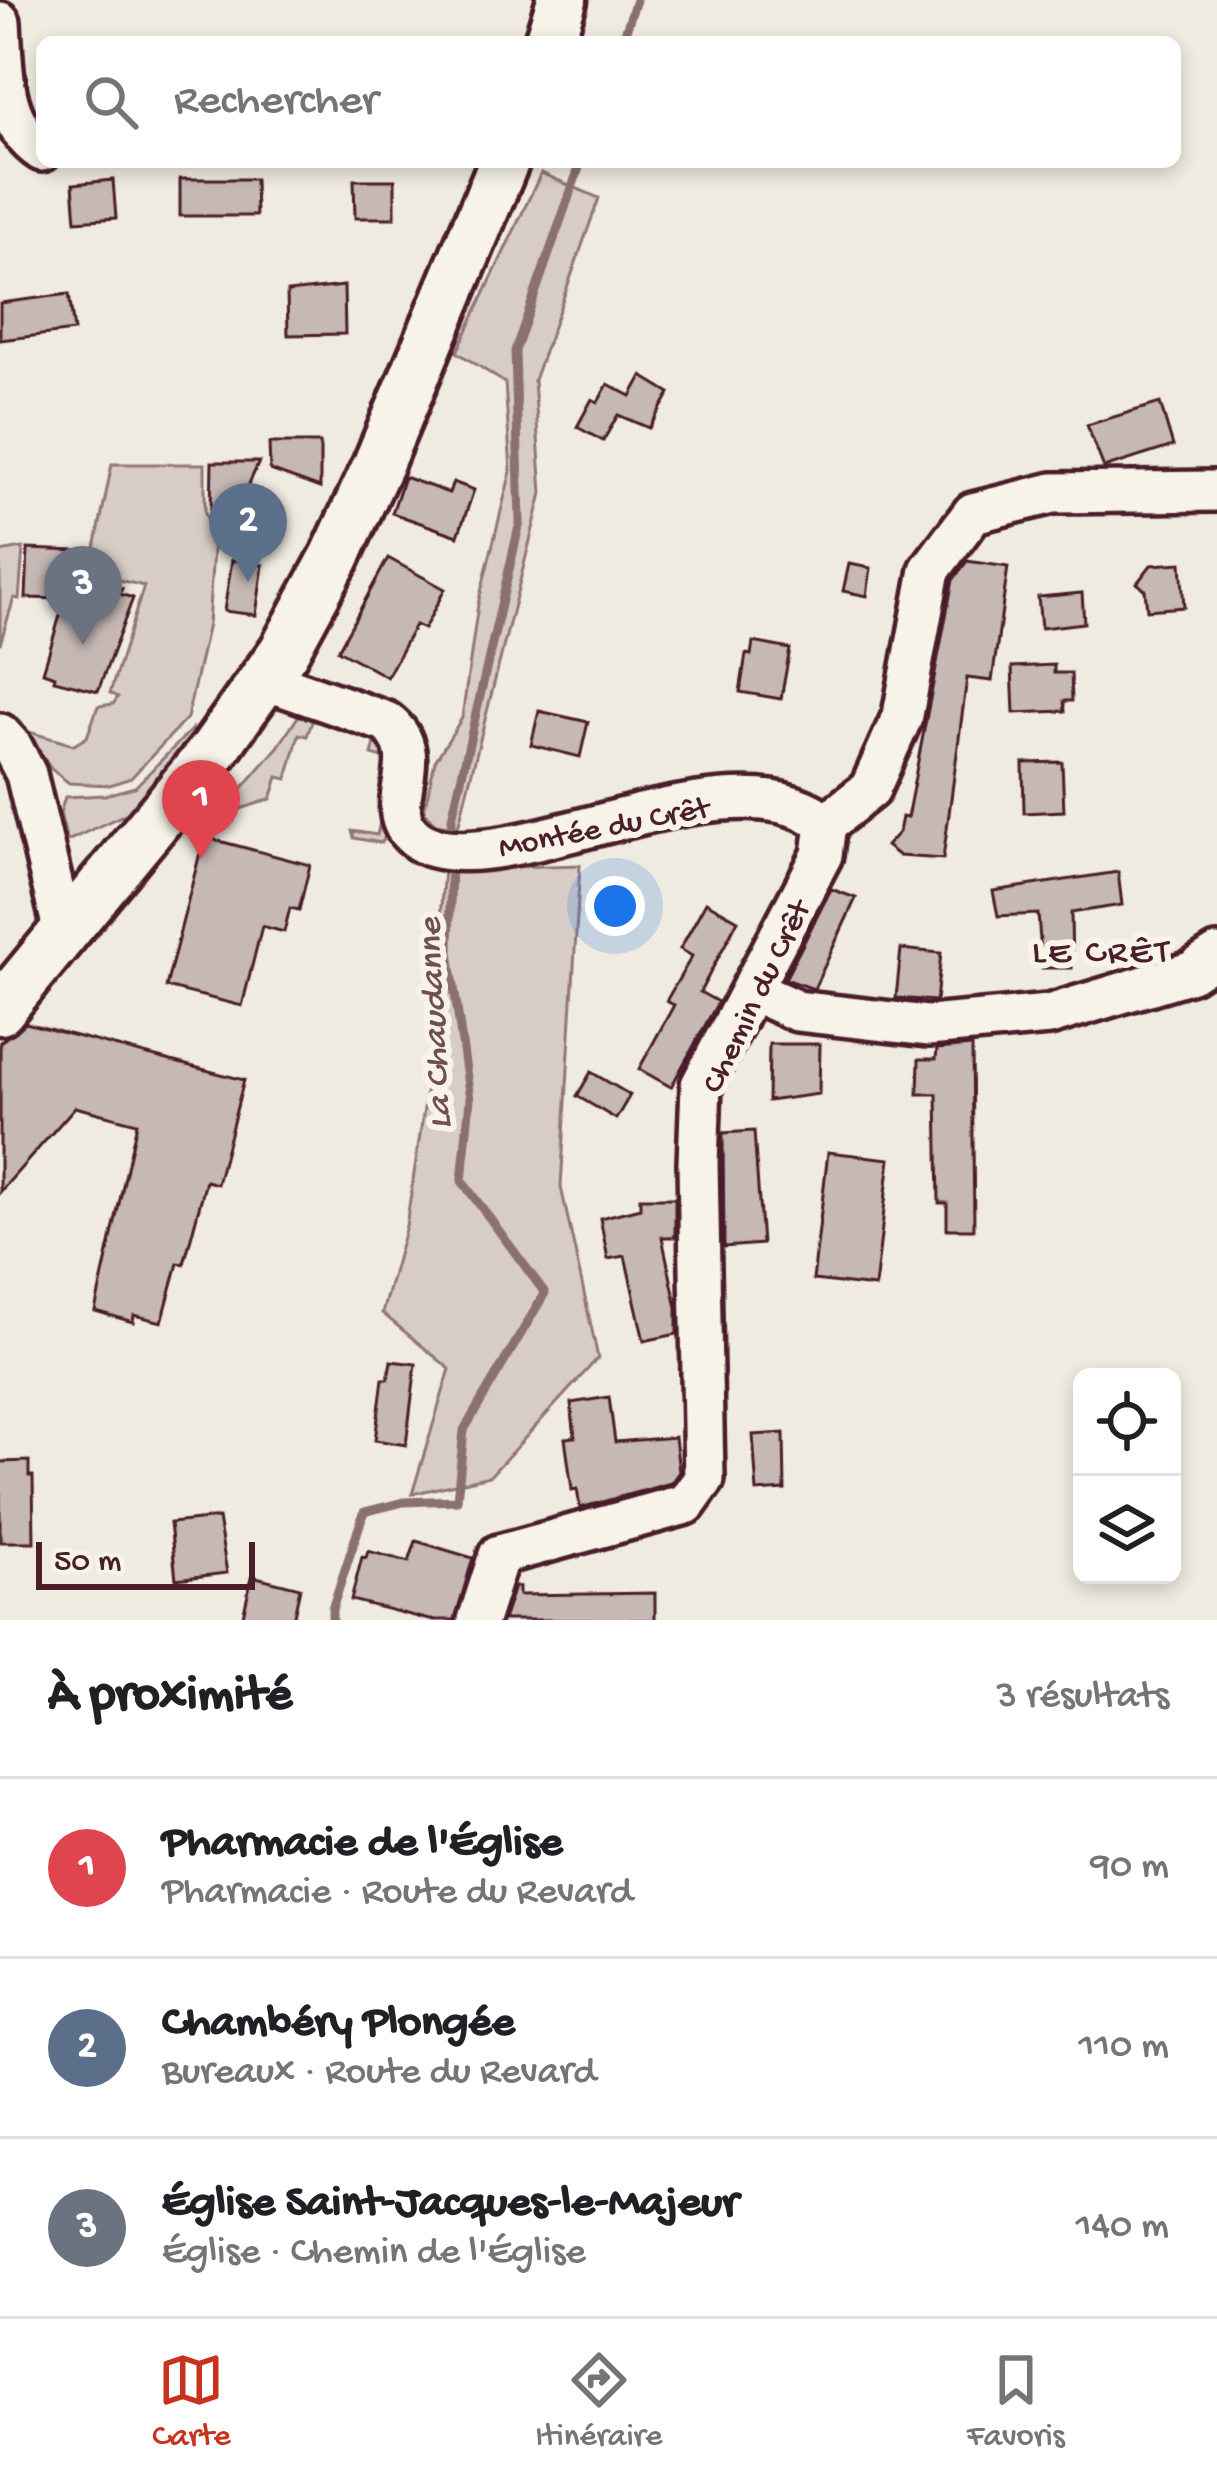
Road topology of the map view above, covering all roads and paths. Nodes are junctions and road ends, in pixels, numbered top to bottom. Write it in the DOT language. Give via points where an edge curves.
graph roads {
  1 [pos="562,0"];
  2 [pos="588,0"];
  3 [pos="0,22"];
  4 [pos="551,36"];
  5 [pos="578,36"];
  6 [pos="36,147"];
  7 [pos="521,168"];
  8 [pos="1217,491"];
  9 [pos="266,680"];
  10 [pos="0,734"];
  11 [pos="826,824"];
  12 [pos="64,933"];
  13 [pos="1217,955"];
  14 [pos="752,990"];
  15 [pos="0,1010"];
  16 [pos="478,1620"];
  1 -- 4 [label="main road"];
  2 -- 5 [label="main road"];
  3 -- 6 [label="street" via="5,104"];
  7 -- 9 [label="main road" via="335,557"];
  8 -- 11 [label="street" via="1053,493 974,513 930,570 903,715 870,788"];
  9 -- 11 [label="street, Montée du Crêt" via="402,734 404,824 442,846 503,847 734,798 808,809"];
  9 -- 12 [label="main road"];
  10 -- 12 [label="street" via="26,774"];
  11 -- 14 [label="street, Chemin du Crêt" via="822,855"];
  12 -- 15 [label="main road"];
  13 -- 14 [label="street" via="1191,971 1049,1015 928,1026 796,1011"];
  14 -- 16 [label="street, Chemin du Crêt" via="701,1085 704,1479 686,1504 499,1555"];
}
